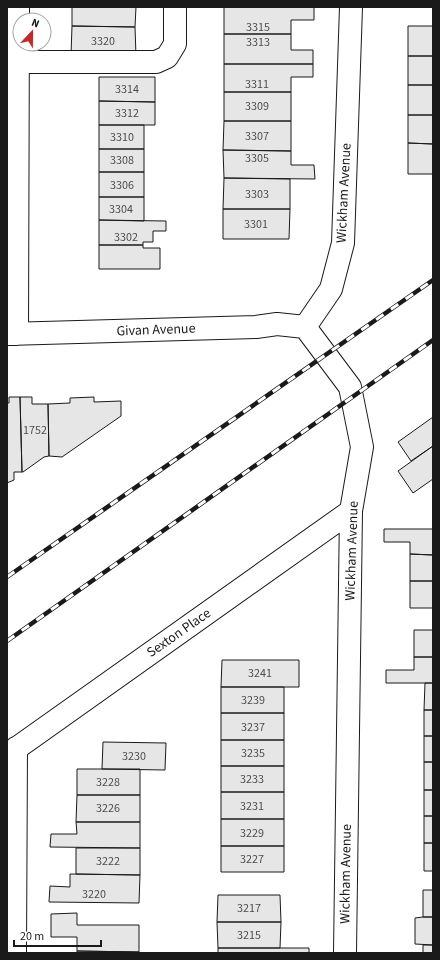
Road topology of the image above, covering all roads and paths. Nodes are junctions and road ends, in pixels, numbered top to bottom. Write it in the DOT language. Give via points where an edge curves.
graph roads {
  1 [pos="18,7"];
  2 [pos="175,7"];
  3 [pos="351,7"];
  4 [pos="18,62"];
  5 [pos="305,328"];
  6 [pos="12,334"];
  7 [pos="351,511"];
  8 [pos="12,751"];
  9 [pos="15,953"];
  10 [pos="345,953"];
  1 -- 4 [label="street"];
  2 -- 4 [label="street" via="175,44 167,57 156,62"];
  3 -- 5 [label="street, Wickham Avenue" via="343,243 331,289"];
  4 -- 6 [label="street"];
  5 -- 6 [label="street, Givan Avenue" via="277,324"];
  5 -- 7 [label="street, Wickham Avenue" via="350,387 362,447"];
  7 -- 8 [label="street, Sexton Place"];
  7 -- 10 [label="street, Wickham Avenue"];
  8 -- 9 [label="street"];
}
